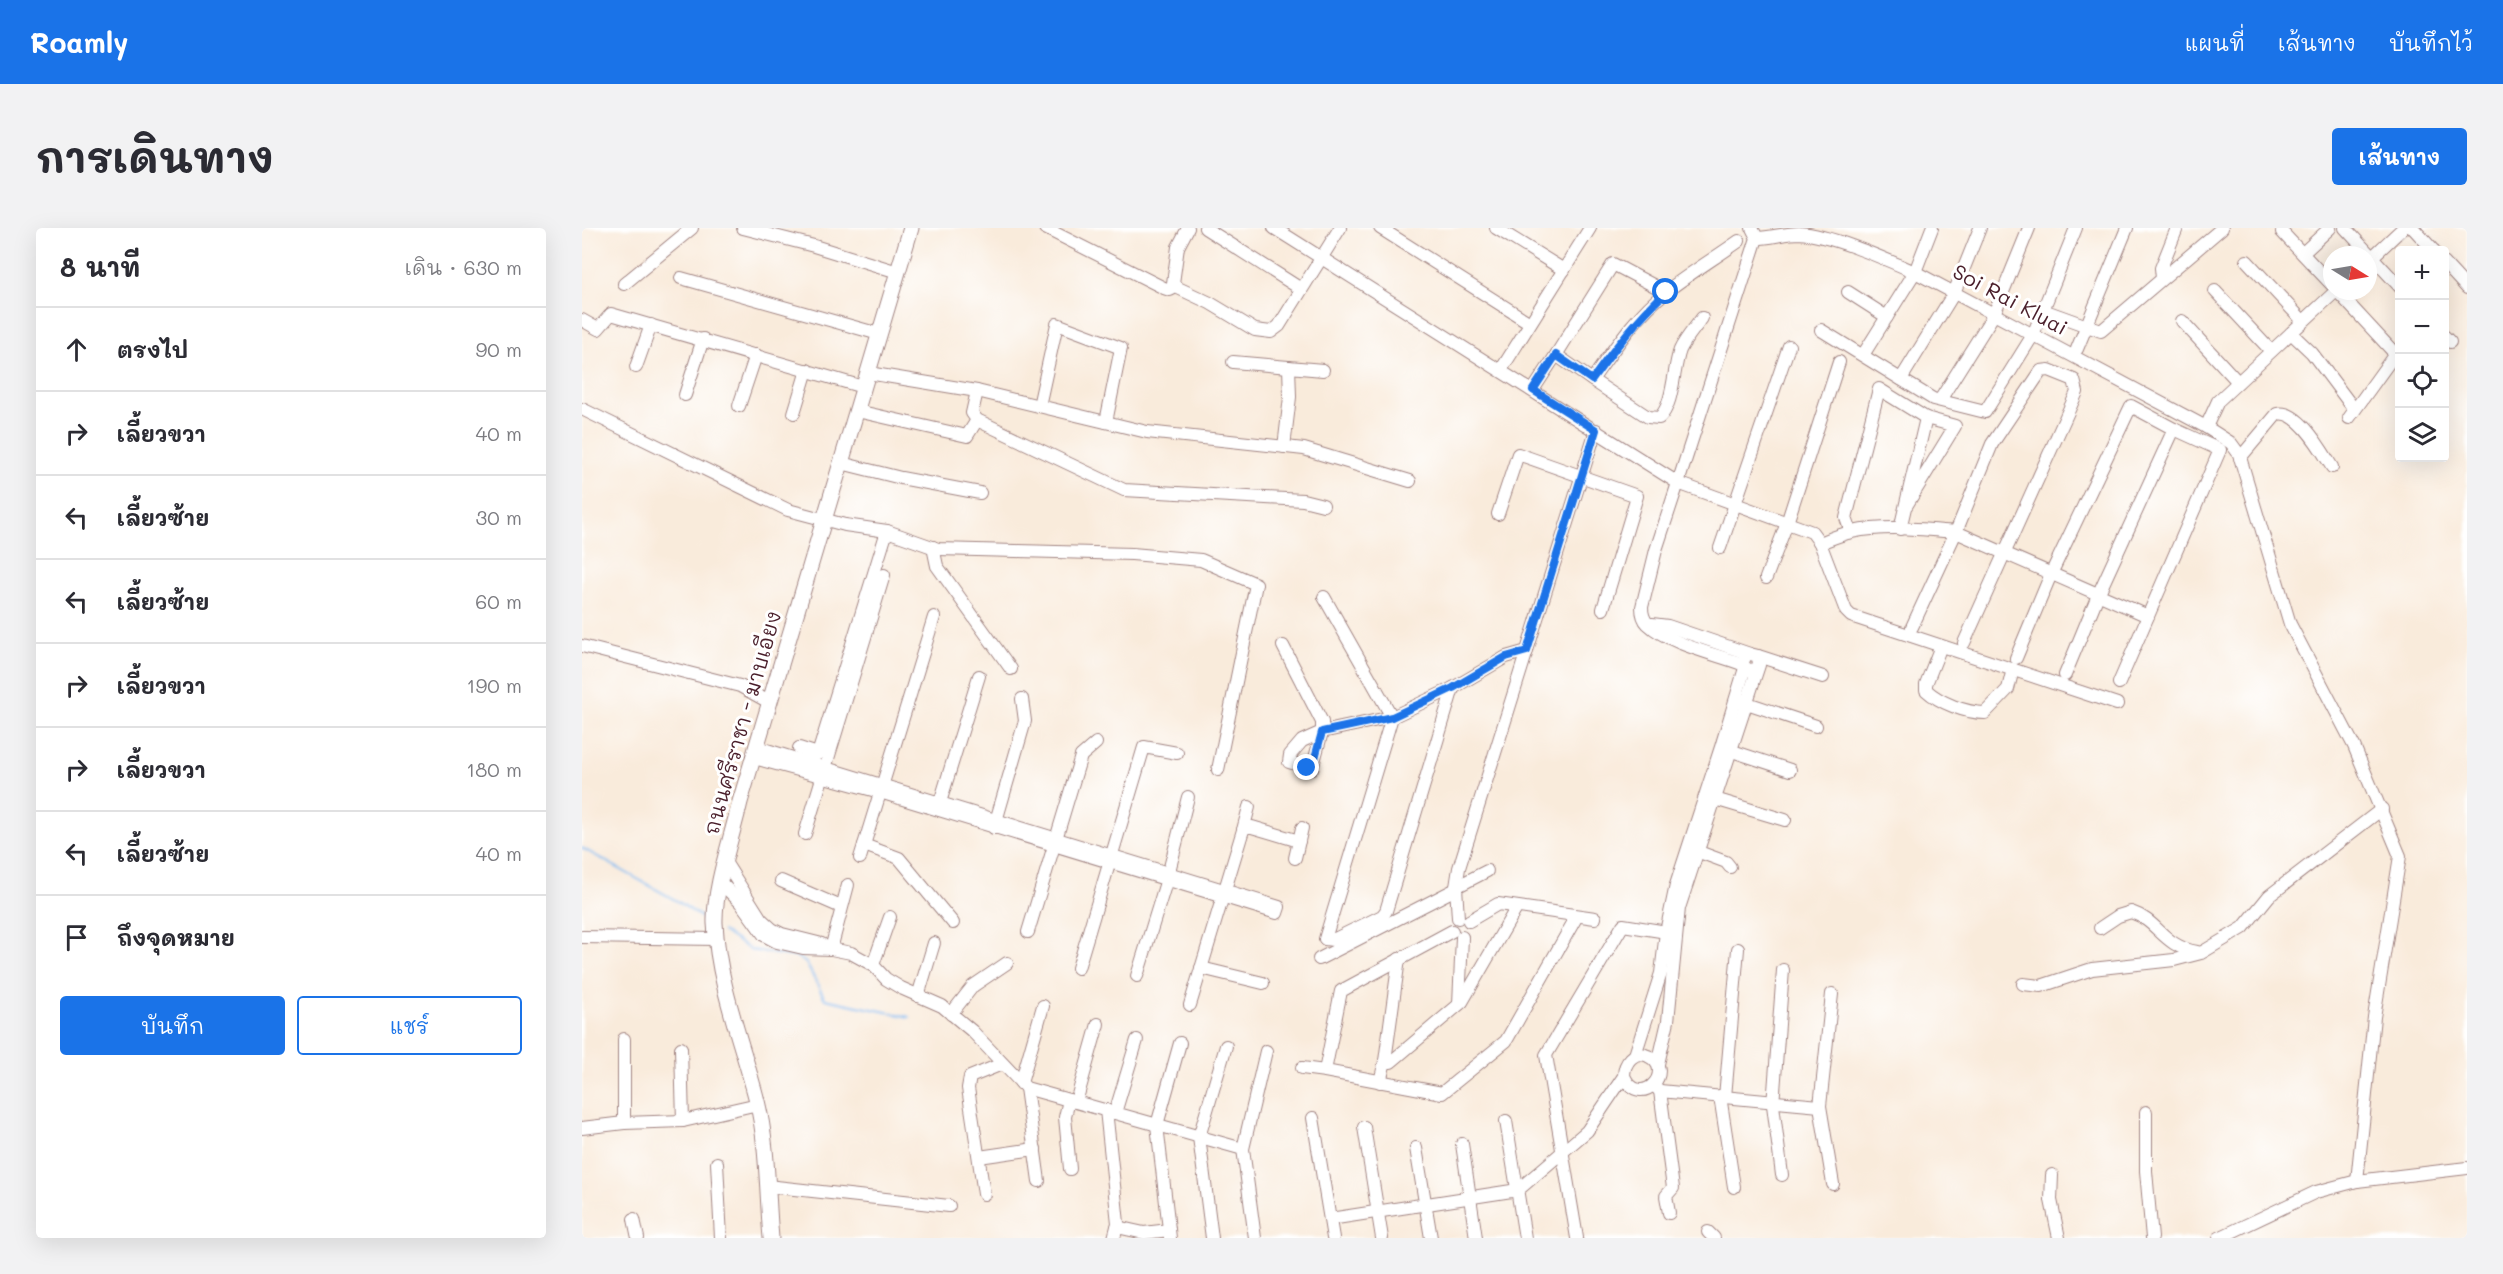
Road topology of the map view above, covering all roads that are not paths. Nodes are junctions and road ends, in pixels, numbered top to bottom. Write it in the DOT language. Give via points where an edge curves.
graph roads {
  1 [pos="692,228"];
  2 [pos="743,228"];
  3 [pos="911,228"];
  4 [pos="1046,228"];
  5 [pos="1188,228"];
  6 [pos="1205,228"];
  7 [pos="1274,228"];
  8 [pos="1340,228"];
  9 [pos="1380,228"];
  10 [pos="1496,228"];
  11 [pos="1590,228"];
  12 [pos="1932,228"];
  13 [pos="1980,228"];
  14 [pos="2029,228"];
  15 [pos="2076,228"];
  16 [pos="2127,228"];
  17 [pos="2178,228"];
  18 [pos="2222,228"];
  19 [pos="2330,228"];
  20 [pos="2345,228"];
  21 [pos="2403,228"];
  22 [pos="2413,228"];
  23 [pos="2282,232"];
  24 [pos="1754,233"];
  25 [pos="1739,241"];
  26 [pos="2360,246"];
  27 [pos="2429,246"];
  28 [pos="2377,252"];
  29 [pos="2303,253"];
  30 [pos="1322,259"];
  31 [pos="2247,261"];
  32 [pos="2377,265"];
  33 [pos="2449,268"];
  34 [pos="1564,270"];
  35 [pos="898,272"];
  36 [pos="1915,272"];
  37 [pos="2323,275"];
  38 [pos="681,278"];
  39 [pos="2162,278"];
  40 [pos="2395,282"];
  41 [pos="624,284"];
  42 [pos="1176,287"];
  43 [pos="2467,288"];
  44 [pos="1301,289"];
  45 [pos="2215,291"];
  46 [pos="1666,292"];
  47 [pos="1848,292"];
  48 [pos="1954,293"];
  49 [pos="2326,300"];
  50 [pos="2344,300"];
  51 [pos="2043,310"];
  52 [pos="1994,314"];
  53 [pos="1887,317"];
  54 [pos="1702,318"];
  55 [pos="582,320"];
  56 [pos="2182,321"];
  57 [pos="2303,321"];
  58 [pos="1530,323"];
  59 [pos="651,325"];
  60 [pos="2086,327"];
  61 [pos="1821,330"];
  62 [pos="2291,333"];
  63 [pos="879,334"];
  64 [pos="2033,335"];
  65 [pos="703,339"];
  66 [pos="1789,346"];
  67 [pos="2077,349"];
  68 [pos="2271,351"];
  69 [pos="756,355"];
  70 [pos="1556,355"];
  71 [pos="2395,355"];
  72 [pos="1863,356"];
  73 [pos="2395,359"];
  74 [pos="1233,362"];
  75 [pos="1839,362"];
  76 [pos="636,367"];
  77 [pos="1289,367"];
  78 [pos="807,370"];
  79 [pos="1323,370"];
  80 [pos="1501,370"];
  81 [pos="1901,379"];
  82 [pos="866,380"];
  83 [pos="1592,380"];
  84 [pos="2238,382"];
  85 [pos="1533,390"];
  86 [pos="977,392"];
  87 [pos="685,395"];
  88 [pos="1940,400"];
  89 [pos="740,406"];
  90 [pos="1039,406"];
  91 [pos="582,409"];
  92 [pos="856,411"];
  93 [pos="795,413"];
  94 [pos="1926,418"];
  95 [pos="977,420"];
  96 [pos="1106,422"];
  97 [pos="2206,427"];
  98 [pos="2174,429"];
  99 [pos="1596,430"];
  100 [pos="1284,447"];
  101 [pos="2240,458"];
  102 [pos="841,463"];
  103 [pos="2332,466"];
  104 [pos="1581,477"];
  105 [pos="1410,481"];
  106 [pos="1678,483"];
  107 [pos="980,493"];
  108 [pos="1735,504"];
  109 [pos="1323,506"];
  110 [pos="1906,506"];
  111 [pos="1498,514"];
  112 [pos="824,520"];
  113 [pos="1787,523"];
  114 [pos="1850,528"];
  115 [pos="1900,529"];
  116 [pos="887,531"];
  117 [pos="1956,532"];
  118 [pos="1818,539"];
  119 [pos="933,547"];
  120 [pos="1720,548"];
  121 [pos="2003,552"];
  122 [pos="2051,574"];
  123 [pos="884,575"];
  124 [pos="1766,578"];
  125 [pos="2098,595"];
  126 [pos="1324,597"];
  127 [pos="1603,609"];
  128 [pos="2148,616"];
  129 [pos="934,617"];
  130 [pos="1912,627"];
  131 [pos="1964,643"];
  132 [pos="582,646"];
  133 [pos="1283,646"];
  134 [pos="1941,646"];
  135 [pos="1527,651"];
  136 [pos="1750,662"];
  137 [pos="2014,664"];
  138 [pos="1011,669"];
  139 [pos="2065,675"];
  140 [pos="979,676"];
  141 [pos="1823,677"];
  142 [pos="2119,683"];
  143 [pos="1453,688"];
  144 [pos="1022,699"];
  145 [pos="1741,701"];
  146 [pos="769,702"];
  147 [pos="2117,704"];
  148 [pos="1392,717"];
  149 [pos="1816,726"];
  150 [pos="1096,743"];
  151 [pos="799,748"];
  152 [pos="1726,749"];
  153 [pos="756,753"];
  154 [pos="1177,753"];
  155 [pos="1218,770"];
  156 [pos="1790,770"];
  157 [pos="822,772"];
  158 [pos="881,789"];
  159 [pos="1188,797"];
  160 [pos="1710,797"];
  161 [pos="938,806"];
  162 [pos="1249,807"];
  163 [pos="2382,809"];
  164 [pos="1785,820"];
  165 [pos="995,824"];
  166 [pos="1243,830"];
  167 [pos="805,834"];
  168 [pos="1055,842"];
  169 [pos="864,845"];
  170 [pos="1693,849"];
  171 [pos="860,858"];
  172 [pos="1295,858"];
  173 [pos="1111,859"];
  174 [pos="725,862"];
  175 [pos="1730,867"];
  176 [pos="1487,871"];
  177 [pos="1168,876"];
  178 [pos="780,881"];
  179 [pos="720,882"];
  180 [pos="848,885"];
  181 [pos="1456,888"];
  182 [pos="1224,893"];
  183 [pos="841,907"];
  184 [pos="1517,907"];
  185 [pos="1576,916"];
  186 [pos="890,917"];
  187 [pos="1595,918"];
  188 [pos="1464,920"];
  189 [pos="953,923"];
  190 [pos="2100,928"];
  191 [pos="1028,932"];
  192 [pos="1671,933"];
  193 [pos="1457,934"];
  194 [pos="582,937"];
  195 [pos="717,939"];
  196 [pos="934,943"];
  197 [pos="831,949"];
  198 [pos="1738,949"];
  199 [pos="2201,952"];
  200 [pos="1319,959"];
  201 [pos="1400,959"];
  202 [pos="1007,963"];
  203 [pos="873,965"];
  204 [pos="1078,968"];
  205 [pos="1201,968"];
  206 [pos="1784,970"];
  207 [pos="1137,976"];
  208 [pos="1263,983"];
  209 [pos="2023,984"];
  210 [pos="1832,994"];
  211 [pos="918,996"];
  212 [pos="1459,1004"];
  213 [pos="1190,1005"];
  214 [pos="1043,1006"];
  215 [pos="951,1014"];
  216 [pos="1098,1024"];
  217 [pos="624,1039"];
  218 [pos="1137,1040"];
  219 [pos="1180,1043"];
  220 [pos="1226,1046"];
  221 [pos="681,1048"];
  222 [pos="1266,1052"];
  223 [pos="1635,1055"];
  224 [pos="1385,1061"];
  225 [pos="1002,1064"];
  226 [pos="1658,1064"];
  227 [pos="1302,1068"];
  228 [pos="1324,1071"];
  229 [pos="1624,1076"];
  230 [pos="1380,1082"];
  231 [pos="1023,1085"];
  232 [pos="1656,1088"];
  233 [pos="1722,1097"];
  234 [pos="757,1100"];
  235 [pos="1073,1101"];
  236 [pos="1773,1102"];
  237 [pos="1820,1106"];
  238 [pos="1110,1112"];
  239 [pos="2146,1112"];
  240 [pos="1313,1118"];
  241 [pos="1506,1120"];
  242 [pos="683,1121"];
  243 [pos="624,1123"];
  244 [pos="1158,1125"];
  245 [pos="1364,1127"];
  246 [pos="582,1128"];
  247 [pos="1199,1137"];
  248 [pos="1462,1144"];
  249 [pos="1416,1148"];
  250 [pos="1035,1149"];
  251 [pos="1243,1149"];
  252 [pos="1562,1153"];
  253 [pos="979,1157"];
  254 [pos="717,1163"];
  255 [pos="2467,1168"];
  256 [pos="1070,1169"];
  257 [pos="1782,1175"];
  258 [pos="2052,1175"];
  259 [pos="1039,1181"];
  260 [pos="2357,1181"];
  261 [pos="1833,1184"];
  262 [pos="767,1186"];
  263 [pos="1734,1187"];
  264 [pos="1518,1190"];
  265 [pos="984,1194"];
  266 [pos="1470,1197"];
  267 [pos="1426,1204"];
  268 [pos="949,1206"];
  269 [pos="1377,1212"];
  270 [pos="1669,1213"];
  271 [pos="634,1219"];
  272 [pos="1330,1219"];
  273 [pos="1116,1232"];
  274 [pos="1170,1234"];
  275 [pos="2228,1236"];
  276 [pos="638,1238"];
  277 [pos="721,1238"];
  278 [pos="771,1238"];
  279 [pos="1212,1238"];
  280 [pos="1255,1238"];
  281 [pos="1333,1238"];
  282 [pos="1382,1238"];
  283 [pos="1431,1238"];
  284 [pos="1476,1238"];
  285 [pos="1525,1238"];
  286 [pos="1577,1238"];
  287 [pos="2059,1238"];
  288 [pos="2152,1238"];
  1 -- 41 [label="street"];
  2 -- 35 [label="street"];
  3 -- 35 [label="main road, ถนนศรีราชา - มาบเอียง"];
  4 -- 42 [label="street" via="1164,288"];
  5 -- 42 [label="street" via="1178,247 1173,283"];
  6 -- 44 [label="street"];
  7 -- 30 [label="street"];
  8 -- 30 [label="street"];
  9 -- 58 [label="street"];
  10 -- 34 [label="street"];
  11 -- 34 [label="street"];
  12 -- 36 [label="street"];
  13 -- 48 [label="street"];
  14 -- 52 [label="street"];
  15 -- 51 [label="street"];
  16 -- 60 [label="street"];
  17 -- 39 [label="street" via="2161,268"];
  18 -- 39 [label="street"];
  19 -- 29 [label="street"];
  20 -- 26 [label="street"];
  21 -- 28 [label="street"];
  22 -- 27 [label="street"];
  23 -- 29 [label="street"];
  24 -- 36 [label="street, Soi Rai Kluai" via="1817,237 1877,255"];
  24 -- 106 [label="street"];
  25 -- 46 [label="street"];
  29 -- 37 [label="street"];
  30 -- 44 [label="street"];
  30 -- 80 [label="street"];
  31 -- 57 [label="street"];
  32 -- 40 [label="street"];
  33 -- 43 [label="street"];
  34 -- 58 [label="street"];
  35 -- 63 [label="main road, ถนนศรีราชา - มาบเอียง"];
  36 -- 48 [label="street, Soi Rai Kluai"];
  36 -- 53 [label="street"];
  38 -- 63 [label="street"];
  39 -- 60 [label="street" via="2101,331"];
  42 -- 44 [label="street" via="1255,330 1267,332 1279,326"];
  45 -- 68 [label="street"];
  46 -- 70 [label="street" via="1613,264"];
  46 -- 83 [label="street" via="1619,342"];
  47 -- 53 [label="street"];
  48 -- 52 [label="street, Soi Rai Kluai"];
  48 -- 81 [label="street"];
  49 -- 57 [label="street"];
  50 -- 71 [label="street"];
  51 -- 60 [label="street"];
  51 -- 64 [label="street"];
  52 -- 64 [label="street, Soi Rai Kluai"];
  52 -- 88 [label="street"];
  53 -- 72 [label="street"];
  54 -- 83 [label="street" via="1681,349 1664,414 1659,418 1648,417"];
  55 -- 59 [label="street" via="598,329 611,314"];
  56 -- 84 [label="street"];
  57 -- 62 [label="street"];
  58 -- 80 [label="street"];
  59 -- 65 [label="street"];
  59 -- 76 [label="street"];
  60 -- 67 [label="street"];
  61 -- 72 [label="street"];
  62 -- 68 [label="street"];
  62 -- 73 [label="street" via="2312,353 2351,414"];
  63 -- 82 [label="main road, ถนนศรีราชา - มาบเอียง"];
  64 -- 88 [label="street" via="1985,412"];
  64 -- 97 [label="street, Soi Rai Kluai"];
  65 -- 69 [label="street"];
  65 -- 87 [label="street"];
  66 -- 108 [label="street"];
  68 -- 84 [label="street"];
  69 -- 78 [label="street"];
  69 -- 89 [label="street"];
  70 -- 83 [label="street"];
  70 -- 85 [label="street"];
  72 -- 81 [label="street"];
  74 -- 77 [label="street"];
  75 -- 113 [label="street"];
  77 -- 79 [label="street"];
  77 -- 100 [label="street"];
  78 -- 82 [label="street"];
  78 -- 93 [label="street"];
  80 -- 85 [label="street"];
  81 -- 88 [label="street"];
  82 -- 86 [label="street"];
  82 -- 92 [label="main road, ถนนศรีราชา - มาบเอียง"];
  84 -- 97 [label="street" via="2218,401"];
  85 -- 99 [label="street"];
  86 -- 90 [label="street"];
  86 -- 95 [label="street" via="972,413"];
  90 -- 96 [label="street"];
  90 -- 96 [label="street" via="1057,324 1121,348"];
  91 -- 112 [label="street" via="788,510"];
  92 -- 95 [label="street" via="967,436"];
  92 -- 102 [label="main road, ถนนศรีราชา - มาบเอียง"];
  94 -- 110 [label="street"];
  94 -- 110 [label="street" via="1955,426"];
  94 -- 114 [label="street" via="1879,389 1846,518"];
  95 -- 109 [label="street" via="1124,490 1303,500"];
  96 -- 100 [label="street" via="1147,432"];
  97 -- 101 [label="street, Soi Rai Kluai" via="2231,443"];
  98 -- 122 [label="street" via="2131,406"];
  98 -- 125 [label="street"];
  98 -- 128 [label="street" via="2220,450"];
  99 -- 104 [label="street"];
  99 -- 106 [label="street"];
  100 -- 105 [label="street" via="1304,449"];
  101 -- 103 [label="street" via="2277,414 2283,413 2307,430"];
  101 -- 163 [label="street" via="2290,624"];
  102 -- 107 [label="street"];
  102 -- 112 [label="main road, ถนนศรีราชา - มาบเอียง"];
  104 -- 111 [label="street" via="1518,454"];
  104 -- 127 [label="street" via="1637,496"];
  104 -- 135 [label="street"];
  106 -- 108 [label="street"];
  106 -- 136 [label="street" via="1656,550 1642,616 1666,636"];
  108 -- 113 [label="street"];
  108 -- 120 [label="street"];
  110 -- 115 [label="street"];
  112 -- 116 [label="street"];
  112 -- 146 [label="main road, ถนนศรีราชา - มาบเอียง"];
  113 -- 118 [label="street"];
  113 -- 124 [label="street"];
  114 -- 115 [label="street"];
  114 -- 118 [label="street"];
  115 -- 117 [label="street"];
  116 -- 119 [label="street"];
  116 -- 151 [label="street" via="818,754"];
  117 -- 121 [label="street"];
  117 -- 121 [label="street" via="1992,444 2041,371 2049,370 2074,381 2077,392"];
  117 -- 130 [label="street"];
  118 -- 134 [label="street" via="1851,616"];
  119 -- 138 [label="street" via="937,566"];
  119 -- 155 [label="street" via="1201,560 1256,584"];
  121 -- 122 [label="street"];
  121 -- 131 [label="street"];
  122 -- 125 [label="street"];
  122 -- 137 [label="street"];
  123 -- 157 [label="street"];
  125 -- 128 [label="street"];
  125 -- 139 [label="street"];
  126 -- 148 [label="street"];
  128 -- 142 [label="street"];
  129 -- 158 [label="street"];
  132 -- 146 [label="street" via="740,686"];
  133 -- 148 [label="street" via="1322,722 1322,732"];
  134 -- 137 [label="street"];
  134 -- 137 [label="street" via="1926,690 1964,710 1985,713 2008,689"];
  135 -- 143 [label="street" via="1506,657"];
  135 -- 181 [label="street"];
  136 -- 141 [label="street"];
  136 -- 145 [label="street"];
  137 -- 147 [label="street"];
  140 -- 161 [label="street"];
  143 -- 148 [label="street"];
  143 -- 148 [label="street" via="1386,911 1333,940 1325,939"];
  144 -- 165 [label="street" via="1025,722"];
  145 -- 149 [label="street"];
  145 -- 152 [label="street"];
  146 -- 153 [label="main road, ถนนศรีราชา - มาบเอียง"];
  150 -- 168 [label="street" via="1081,756"];
  152 -- 156 [label="street"];
  152 -- 160 [label="street"];
  153 -- 157 [label="street"];
  153 -- 174 [label="main road, ถนนศรีราชา - มาบเอียง"];
  154 -- 173 [label="street" via="1144,747"];
  157 -- 158 [label="street"];
  157 -- 167 [label="street"];
  158 -- 161 [label="street"];
  158 -- 169 [label="street"];
  159 -- 177 [label="street"];
  160 -- 164 [label="street"];
  160 -- 170 [label="street"];
  161 -- 165 [label="street"];
  162 -- 166 [label="street"];
  163 -- 199 [label="street" via="2269,896 2243,928"];
  163 -- 260 [label="street" via="2397,847 2400,868 2374,1017"];
  165 -- 168 [label="street"];
  166 -- 172 [label="street" via="1247,826 1301,835"];
  166 -- 182 [label="street"];
  168 -- 173 [label="street"];
  168 -- 191 [label="street"];
  169 -- 171 [label="street"];
  169 -- 189 [label="street" via="899,858"];
  170 -- 175 [label="street"];
  170 -- 192 [label="street"];
  173 -- 177 [label="street"];
  173 -- 204 [label="street"];
  174 -- 179 [label="main road, ถนนศรีราชา - มาบเอียง"];
  174 -- 197 [label="street" via="772,929"];
  176 -- 181 [label="street"];
  177 -- 182 [label="street"];
  177 -- 207 [label="street"];
  178 -- 183 [label="street"];
  179 -- 195 [label="main road, ถนนศรีราชา - มาบเอียง"];
  179 -- 197 [label="street" via="764,935 803,948"];
  180 -- 183 [label="street"];
  181 -- 188 [label="street"];
  181 -- 200 [label="street"];
  182 -- 205 [label="street"];
  183 -- 197 [label="street"];
  184 -- 185 [label="street"];
  184 -- 188 [label="street" via="1498,904"];
  184 -- 212 [label="street"];
  185 -- 187 [label="street"];
  185 -- 230 [label="street" via="1506,1041 1442,1093"];
  186 -- 203 [label="street"];
  188 -- 193 [label="street" via="1452,923"];
  190 -- 199 [label="street" via="2130,912 2148,920 2182,949"];
  192 -- 223 [label="street"];
  192 -- 226 [label="street" via="1668,1021"];
  192 -- 252 [label="street" via="1623,925 1546,1055"];
  193 -- 201 [label="street"];
  193 -- 212 [label="street"];
  194 -- 195 [label="street"];
  195 -- 234 [label="main road, ถนนศรีราชา - มาบเอียง" via="719,962"];
  196 -- 211 [label="street"];
  197 -- 203 [label="street"];
  198 -- 233 [label="street"];
  199 -- 209 [label="street" via="2174,960 2092,969 2041,986"];
  201 -- 224 [label="street"];
  201 -- 228 [label="street" via="1341,991"];
  202 -- 215 [label="street" via="974,986"];
  203 -- 211 [label="street" via="886,979"];
  205 -- 208 [label="street"];
  205 -- 213 [label="street"];
  206 -- 236 [label="street"];
  210 -- 237 [label="street"];
  211 -- 215 [label="street"];
  212 -- 224 [label="street" via="1390,1062"];
  214 -- 231 [label="street"];
  215 -- 225 [label="street" via="972,1030"];
  216 -- 235 [label="street"];
  217 -- 243 [label="street"];
  218 -- 238 [label="street"];
  219 -- 244 [label="street"];
  220 -- 247 [label="street"];
  221 -- 242 [label="street"];
  222 -- 251 [label="street"];
  223 -- 226 [label="street" via="1644,1054"];
  223 -- 229 [label="street" via="1624,1067"];
  224 -- 230 [label="street"];
  225 -- 231 [label="street"];
  225 -- 253 [label="street" via="970,1077 968,1088"];
  226 -- 232 [label="street"];
  227 -- 228 [label="street"];
  228 -- 230 [label="street"];
  229 -- 232 [label="street" via="1634,1089"];
  229 -- 252 [label="street" via="1587,1131"];
  231 -- 235 [label="street"];
  231 -- 250 [label="street"];
  232 -- 233 [label="street"];
  232 -- 270 [label="street" via="1673,1188 1666,1196"];
  233 -- 236 [label="street"];
  233 -- 263 [label="street"];
  234 -- 242 [label="street" via="719,1106"];
  234 -- 262 [label="main road, ถนนศรีราชา - มาบเอียง"];
  235 -- 238 [label="street"];
  235 -- 256 [label="street" via="1065,1117"];
  236 -- 237 [label="street"];
  236 -- 257 [label="street"];
  237 -- 261 [label="street"];
  238 -- 244 [label="street"];
  238 -- 273 [label="street"];
  239 -- 288 [label="street"];
  240 -- 272 [label="street"];
  241 -- 264 [label="street"];
  242 -- 243 [label="street"];
  243 -- 246 [label="street"];
  244 -- 247 [label="street"];
  244 -- 274 [label="street"];
  245 -- 269 [label="street"];
  247 -- 251 [label="street"];
  247 -- 279 [label="street"];
  248 -- 266 [label="street"];
  249 -- 267 [label="street"];
  250 -- 253 [label="street"];
  250 -- 259 [label="street"];
  251 -- 280 [label="street"];
  252 -- 264 [label="street"];
  252 -- 286 [label="street"];
  253 -- 265 [label="street"];
  254 -- 277 [label="street"];
  255 -- 260 [label="street"];
  258 -- 287 [label="street" via="2050,1200"];
  260 -- 275 [label="street" via="2316,1192"];
  262 -- 268 [label="street"];
  262 -- 278 [label="main road, ถนนศรีราชา - มาบเอียง"];
  264 -- 266 [label="street"];
  264 -- 285 [label="street"];
  266 -- 267 [label="street"];
  266 -- 284 [label="street"];
  267 -- 269 [label="street"];
  267 -- 283 [label="street"];
  269 -- 272 [label="street"];
  269 -- 282 [label="street"];
  271 -- 276 [label="street"];
  272 -- 281 [label="street"];
  273 -- 274 [label="street"];
}
